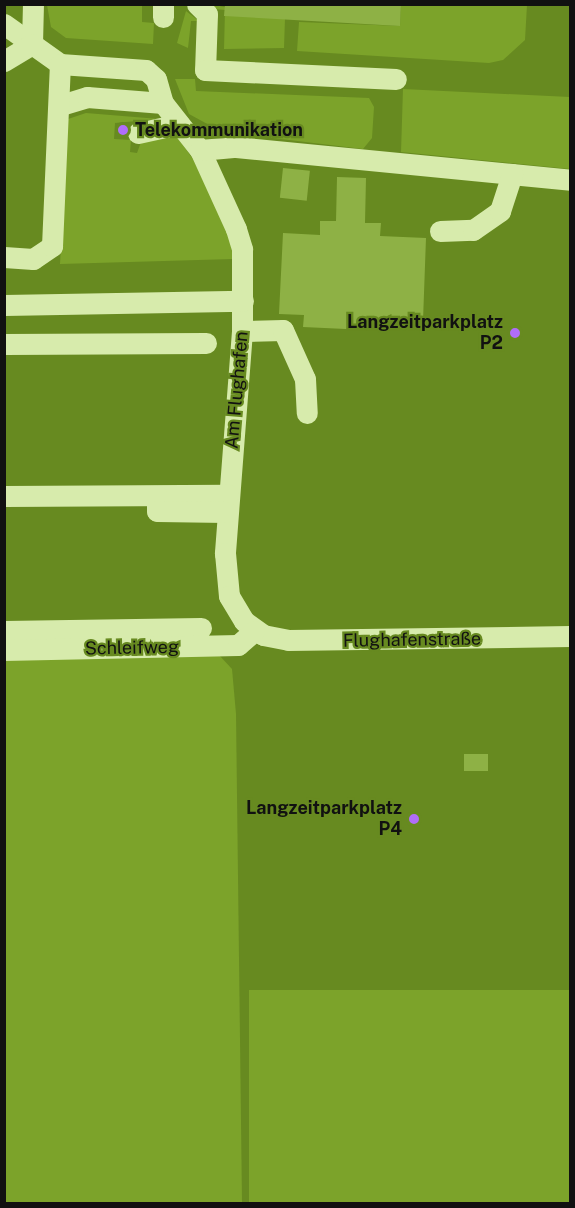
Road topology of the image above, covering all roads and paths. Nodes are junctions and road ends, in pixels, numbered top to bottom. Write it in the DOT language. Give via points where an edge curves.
graph roads {
  1 [pos="33,4"];
  2 [pos="197,4"];
  3 [pos="4,24"];
  4 [pos="32,44"];
  5 [pos="4,61"];
  6 [pos="60,64"];
  7 [pos="396,79"];
  8 [pos="163,103"];
  9 [pos="61,105"];
  10 [pos="179,124"];
  11 [pos="138,133"];
  12 [pos="200,150"];
  13 [pos="512,174"];
  14 [pos="570,180"];
  15 [pos="440,231"];
  16 [pos="4,257"];
  17 [pos="243,301"];
  18 [pos="4,305"];
  19 [pos="243,331"];
  20 [pos="206,343"];
  21 [pos="4,344"];
  22 [pos="307,413"];
  23 [pos="4,496"];
  24 [pos="227,503"];
  25 [pos="201,628"];
  26 [pos="254,631"];
  27 [pos="4,632"];
  28 [pos="570,636"];
  29 [pos="4,650"];
  1 -- 4 [label="street"];
  2 -- 7 [label="street" via="207,14 205,70"];
  3 -- 4 [label="street"];
  4 -- 5 [label="street"];
  4 -- 6 [label="street"];
  6 -- 8 [label="street, Am Flughafen" via="146,70 156,79"];
  6 -- 9 [label="street"];
  8 -- 9 [label="street" via="87,97"];
  8 -- 10 [label="street, Am Flughafen"];
  9 -- 16 [label="street" via="52,246 33,260"];
  10 -- 11 [label="street"];
  10 -- 12 [label="street, Am Flughafen"];
  12 -- 13 [label="street" via="236,147"];
  12 -- 17 [label="street, Am Flughafen" via="240,239"];
  13 -- 14 [label="street"];
  13 -- 15 [label="street" via="500,211 473,230"];
  17 -- 18 [label="street"];
  17 -- 19 [label="street, Am Flughafen"];
  19 -- 22 [label="street" via="283,330 305,379"];
  19 -- 24 [label="street, Am Flughafen"];
  20 -- 21 [label="street"];
  23 -- 24 [label="street"];
  24 -- 26 [label="street, Am Flughafen" via="225,582 237,611"];
  25 -- 27 [label="street"];
  26 -- 28 [label="street, Flughafenstraße" via="275,639 328,642"];
  26 -- 29 [label="street, Schleifweg" via="238,645"];
}
